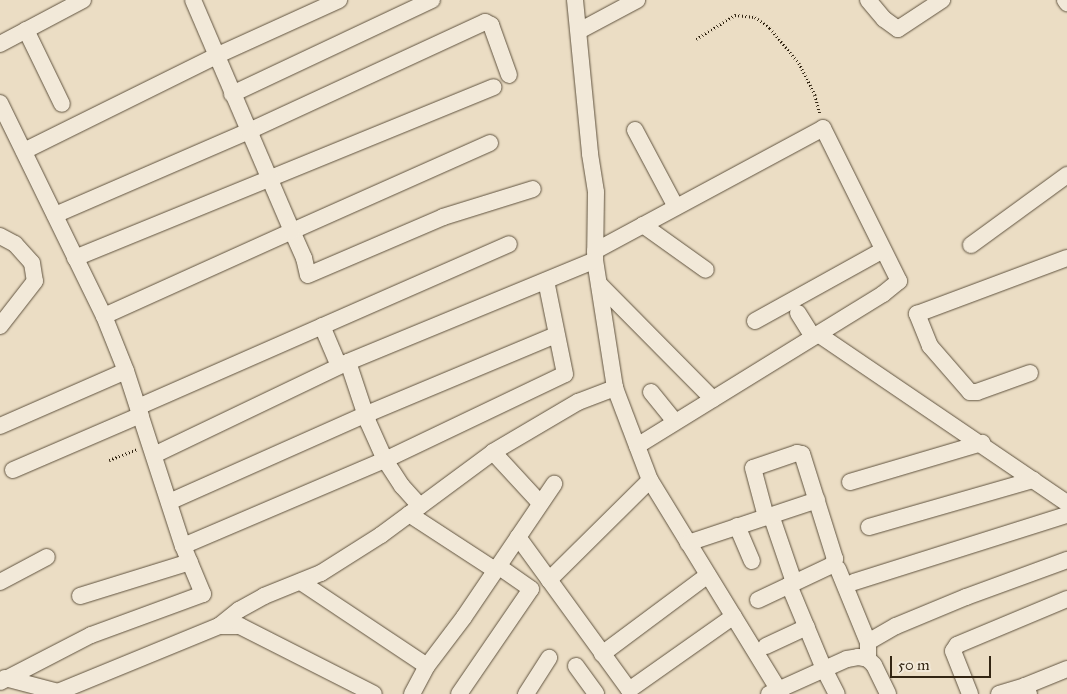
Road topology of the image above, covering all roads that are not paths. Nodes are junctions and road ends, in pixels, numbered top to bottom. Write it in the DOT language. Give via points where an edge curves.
graph roads {
  1 [pos="82,0"];
  2 [pos="193,0"];
  3 [pos="339,0"];
  4 [pos="432,0"];
  5 [pos="575,0"];
  6 [pos="636,0"];
  7 [pos="868,0"];
  8 [pos="942,0"];
  9 [pos="1065,0"];
  10 [pos="1067,3"];
  11 [pos="26,30"];
  12 [pos="579,31"];
  13 [pos="0,44"];
  14 [pos="218,55"];
  15 [pos="509,75"];
  16 [pos="493,87"];
  17 [pos="232,94"];
  18 [pos="0,103"];
  19 [pos="62,104"];
  20 [pos="635,130"];
  21 [pos="249,131"];
  22 [pos="490,143"];
  23 [pos="24,151"];
  24 [pos="1067,176"];
  25 [pos="270,180"];
  26 [pos="533,189"];
  27 [pos="676,207"];
  28 [pos="55,215"];
  29 [pos="643,225"];
  30 [pos="292,231"];
  31 [pos="0,236"];
  32 [pos="509,244"];
  33 [pos="970,245"];
  34 [pos="883,250"];
  35 [pos="595,255"];
  36 [pos="75,258"];
  37 [pos="1067,258"];
  38 [pos="706,270"];
  39 [pos="546,281"];
  40 [pos="598,284"];
  41 [pos="798,313"];
  42 [pos="104,316"];
  43 [pos="755,321"];
  44 [pos="0,326"];
  45 [pos="322,326"];
  46 [pos="556,335"];
  47 [pos="815,336"];
  48 [pos="343,364"];
  49 [pos="126,371"];
  50 [pos="1030,374"];
  51 [pos="615,388"];
  52 [pos="651,392"];
  53 [pos="713,399"];
  54 [pos="140,411"];
  55 [pos="367,414"];
  56 [pos="674,422"];
  57 [pos="0,426"];
  58 [pos="982,443"];
  59 [pos="636,446"];
  60 [pos="152,449"];
  61 [pos="493,452"];
  62 [pos="385,460"];
  63 [pos="13,470"];
  64 [pos="650,480"];
  65 [pos="1033,480"];
  66 [pos="850,482"];
  67 [pos="554,484"];
  68 [pos="817,500"];
  69 [pos="169,502"];
  70 [pos="1067,503"];
  71 [pos="540,504"];
  72 [pos="414,510"];
  73 [pos="1067,515"];
  74 [pos="769,516"];
  75 [pos="737,526"];
  76 [pos="869,527"];
  77 [pos="518,537"];
  78 [pos="688,543"];
  79 [pos="184,546"];
  80 [pos="47,557"];
  81 [pos="1067,560"];
  82 [pos="752,561"];
  83 [pos="190,562"];
  84 [pos="496,568"];
  85 [pos="838,569"];
  86 [pos="708,575"];
  87 [pos="549,580"];
  88 [pos="0,582"];
  89 [pos="301,582"];
  90 [pos="854,582"];
  91 [pos="791,584"];
  92 [pos="80,596"];
  93 [pos="1067,599"];
  94 [pos="758,600"];
  95 [pos="734,616"];
  96 [pos="219,626"];
  97 [pos="807,627"];
  98 [pos="868,642"];
  99 [pos="766,646"];
  100 [pos="602,654"];
  101 [pos="549,658"];
  102 [pos="868,659"];
  103 [pos="427,666"];
  104 [pos="576,666"];
  105 [pos="824,669"];
  106 [pos="1067,669"];
  107 [pos="2,680"];
  108 [pos="1027,690"];
  109 [pos="776,692"];
  110 [pos="374,694"];
  111 [pos="412,694"];
  112 [pos="459,694"];
  113 [pos="526,694"];
  114 [pos="596,694"];
  115 [pos="837,694"];
  116 [pos="888,694"];
  117 [pos="970,694"];
  118 [pos="999,694"];
  1 -- 11 [label="street"];
  2 -- 14 [label="street"];
  3 -- 14 [label="street"];
  4 -- 17 [label="street"];
  5 -- 12 [label="street"];
  6 -- 12 [label="street"];
  7 -- 8 [label="street" via="884,19 898,29"];
  9 -- 10 [label="street"];
  11 -- 13 [label="street"];
  11 -- 19 [label="street"];
  12 -- 35 [label="street" via="596,192"];
  14 -- 17 [label="street"];
  14 -- 23 [label="street"];
  15 -- 21 [label="street" via="491,25 485,22"];
  16 -- 25 [label="street"];
  17 -- 21 [label="street"];
  18 -- 23 [label="street"];
  20 -- 27 [label="street"];
  21 -- 25 [label="street"];
  21 -- 28 [label="street"];
  22 -- 30 [label="street"];
  23 -- 28 [label="street"];
  24 -- 33 [label="street"];
  25 -- 30 [label="street"];
  25 -- 36 [label="street"];
  26 -- 30 [label="street" via="443,217 308,275"];
  27 -- 29 [label="street"];
  27 -- 34 [label="street" via="823,128"];
  28 -- 36 [label="street"];
  29 -- 35 [label="street"];
  29 -- 38 [label="street"];
  30 -- 42 [label="street"];
  31 -- 44 [label="street" via="15,244 32,263 35,281"];
  32 -- 45 [label="street"];
  34 -- 43 [label="street"];
  34 -- 47 [label="street" via="899,282"];
  35 -- 39 [label="street"];
  35 -- 40 [label="street"];
  36 -- 42 [label="street"];
  37 -- 50 [label="street" via="918,314 930,346 970,392"];
  39 -- 46 [label="street"];
  39 -- 48 [label="street"];
  40 -- 51 [label="street"];
  40 -- 53 [label="street"];
  41 -- 47 [label="street"];
  42 -- 49 [label="street"];
  45 -- 48 [label="street"];
  45 -- 54 [label="street"];
  46 -- 55 [label="street"];
  46 -- 62 [label="street" via="565,374"];
  47 -- 53 [label="street"];
  47 -- 58 [label="street"];
  48 -- 55 [label="street"];
  48 -- 60 [label="street"];
  49 -- 54 [label="street"];
  49 -- 57 [label="street"];
  51 -- 59 [label="street"];
  51 -- 61 [label="street" via="578,402"];
  52 -- 56 [label="street"];
  53 -- 56 [label="street"];
  54 -- 60 [label="street"];
  54 -- 63 [label="street"];
  55 -- 62 [label="street"];
  55 -- 69 [label="street"];
  56 -- 59 [label="street"];
  58 -- 65 [label="street"];
  58 -- 66 [label="street"];
  59 -- 64 [label="street"];
  60 -- 69 [label="street"];
  61 -- 71 [label="street"];
  61 -- 72 [label="street"];
  62 -- 72 [label="street"];
  62 -- 79 [label="street"];
  64 -- 78 [label="street"];
  64 -- 87 [label="street"];
  65 -- 70 [label="street"];
  65 -- 76 [label="street"];
  67 -- 71 [label="street"];
  68 -- 74 [label="street"];
  68 -- 74 [label="street" via="802,454 756,466 753,470"];
  68 -- 91 [label="street" via="834,562"];
  69 -- 79 [label="street"];
  71 -- 77 [label="street"];
  72 -- 84 [label="street"];
  72 -- 89 [label="street" via="381,535"];
  73 -- 90 [label="street"];
  74 -- 75 [label="street"];
  74 -- 91 [label="street"];
  75 -- 78 [label="street"];
  75 -- 82 [label="street"];
  77 -- 84 [label="street"];
  77 -- 87 [label="street"];
  78 -- 86 [label="street"];
  79 -- 83 [label="street"];
  80 -- 88 [label="street"];
  81 -- 98 [label="street" via="966,596 896,626"];
  83 -- 92 [label="street"];
  83 -- 107 [label="street" via="203,594 91,635"];
  84 -- 103 [label="street"];
  84 -- 112 [label="street" via="531,589"];
  85 -- 98 [label="street"];
  86 -- 95 [label="street"];
  86 -- 100 [label="street"];
  87 -- 100 [label="street"];
  89 -- 96 [label="street" via="264,596"];
  89 -- 103 [label="street"];
  91 -- 94 [label="street"];
  91 -- 97 [label="street"];
  93 -- 117 [label="street" via="957,645 953,650"];
  95 -- 100 [label="street" via="629,690"];
  95 -- 109 [label="street"];
  96 -- 107 [label="street" via="58,692"];
  96 -- 110 [label="street" via="240,626"];
  97 -- 99 [label="street"];
  97 -- 105 [label="street"];
  98 -- 102 [label="street"];
  101 -- 113 [label="street"];
  102 -- 105 [label="street" via="847,659"];
  102 -- 116 [label="street" via="879,673"];
  103 -- 111 [label="street"];
  104 -- 114 [label="street"];
  105 -- 109 [label="street"];
  105 -- 115 [label="street"];
  106 -- 108 [label="street"];
  108 -- 118 [label="street"];
}
